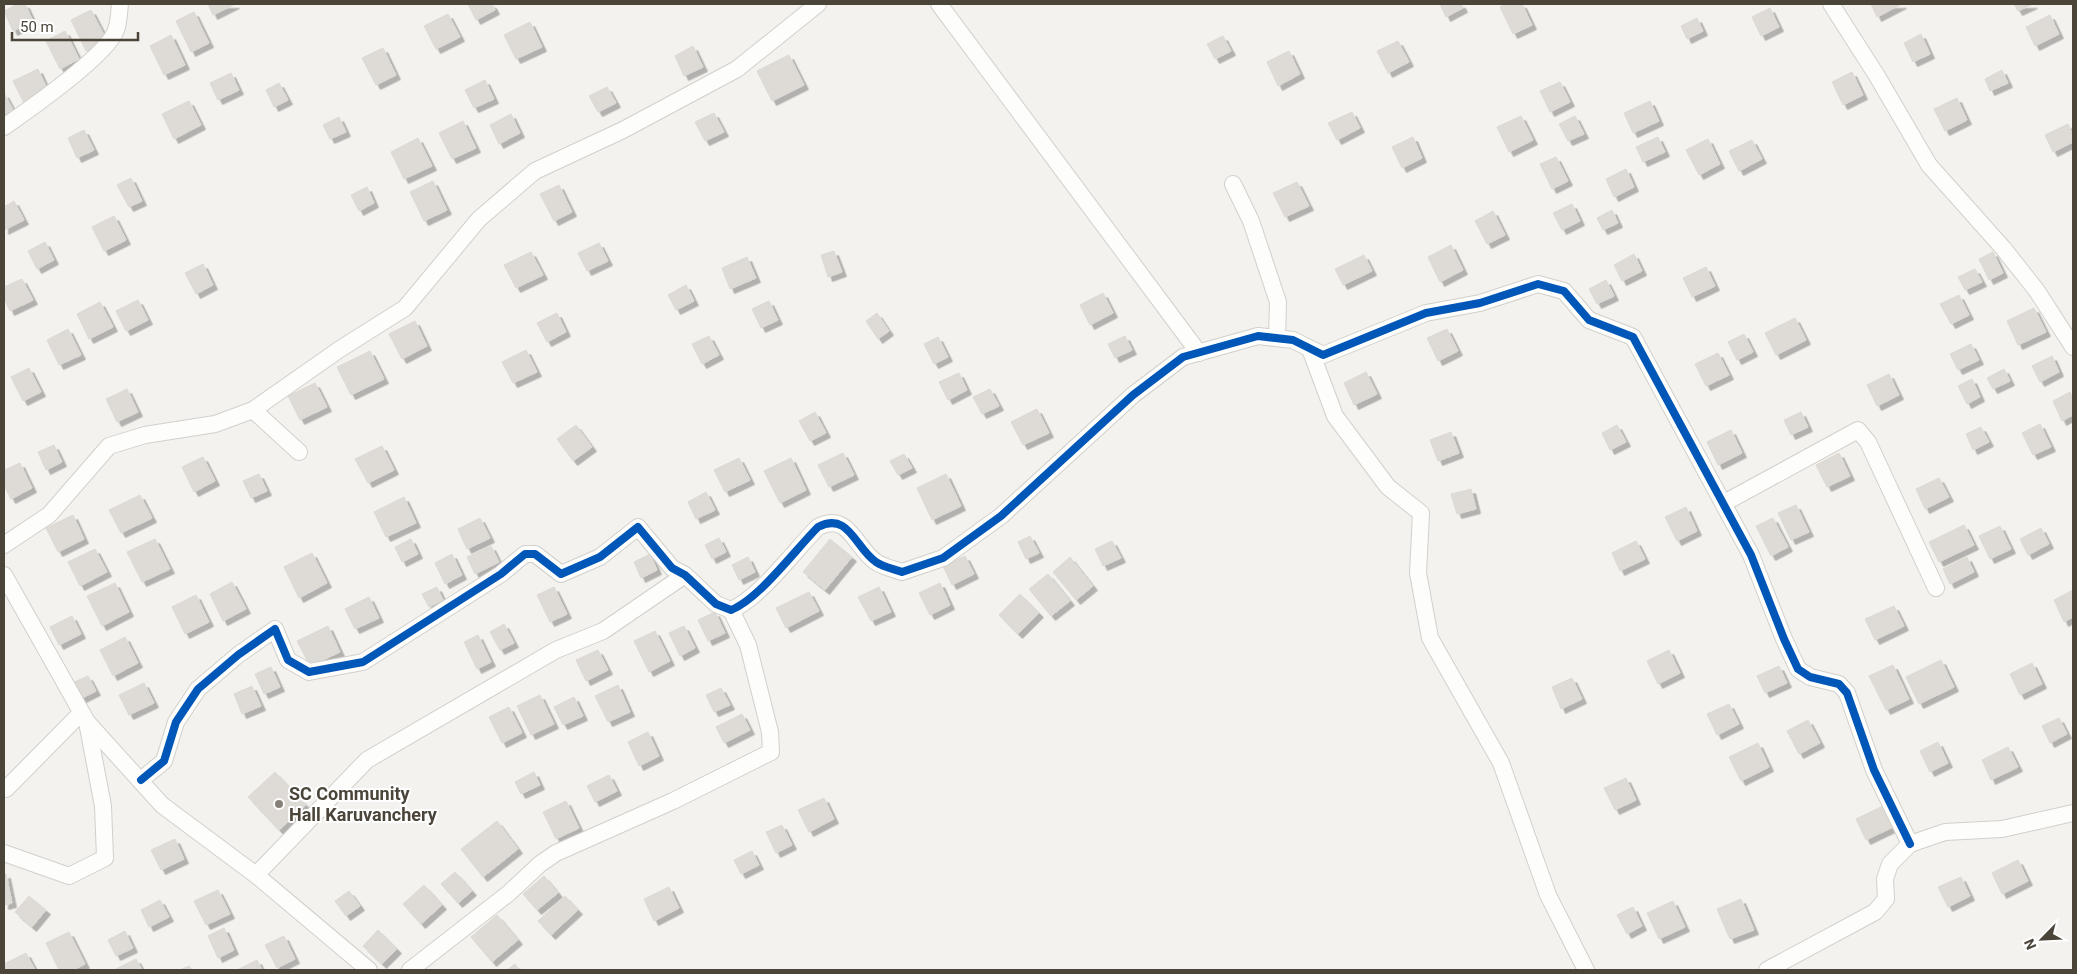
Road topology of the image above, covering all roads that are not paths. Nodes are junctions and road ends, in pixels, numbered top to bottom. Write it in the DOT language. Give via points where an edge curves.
graph roads {
  1 [pos="120,4"];
  2 [pos="818,4"];
  3 [pos="939,4"];
  4 [pos="1831,4"];
  5 [pos="4,127"];
  6 [pos="1233,184"];
  7 [pos="1277,338"];
  8 [pos="2073,347"];
  9 [pos="1310,349"];
  10 [pos="1199,353"];
  11 [pos="253,410"];
  12 [pos="299,452"];
  13 [pos="1724,503"];
  14 [pos="4,545"];
  15 [pos="4,575"];
  16 [pos="685,575"];
  17 [pos="1936,588"];
  18 [pos="731,610"];
  19 [pos="84,717"];
  20 [pos="141,780"];
  21 [pos="6,788"];
  22 [pos="2073,813"];
  23 [pos="1910,844"];
  24 [pos="4,853"];
  25 [pos="256,875"];
  26 [pos="369,970"];
  27 [pos="410,970"];
  28 [pos="1586,970"];
  29 [pos="1767,970"];
  1 -- 5 [label="street" via="116,31 104,50"];
  2 -- 11 [label="street" via="737,69 623,130 535,171 480,218 405,308"];
  3 -- 10 [label="street"];
  4 -- 8 [label="street" via="1929,165 2003,248 2037,291"];
  6 -- 7 [label="street" via="1251,221 1278,302"];
  7 -- 9 [label="street" via="1293,340"];
  7 -- 10 [label="street" via="1258,336"];
  9 -- 13 [label="street" via="1323,355 1426,313 1480,303 1538,284 1564,291 1589,320 1633,337"];
  9 -- 28 [label="street" via="1335,416 1388,488 1420,513 1418,573 1430,638 1501,762 1548,895"];
  10 -- 18 [label="street" via="1183,357 1132,395 1001,516 943,558 902,572 875,562 842,524 827,522 818,527 773,577 740,607"];
  11 -- 12 [label="street"];
  11 -- 14 [label="street" via="215,424 145,435 109,446 49,515"];
  13 -- 17 [label="street" via="1858,430 1868,442"];
  13 -- 23 [label="street" via="1752,555 1798,669 1810,677 1838,684 1847,693 1874,770"];
  15 -- 19 [label="street"];
  16 -- 18 [label="street" via="716,604"];
  16 -- 20 [label="street" via="672,568 638,527 600,557 561,574 535,554 525,554 500,574 363,662 309,672 288,660 276,629 238,655 198,689 176,722 164,761"];
  16 -- 25 [label="street" via="603,631 556,650 367,760"];
  18 -- 27 [label="street" via="748,645 770,732 771,752 673,801 556,853"];
  19 -- 20 [label="street" via="113,753"];
  19 -- 21 [label="street"];
  19 -- 24 [label="street" via="103,806 105,858 69,876"];
  20 -- 25 [label="street" via="162,805"];
  22 -- 23 [label="street" via="2002,829 1945,832"];
  23 -- 29 [label="street" via="1890,864 1885,878 1886,899 1875,912"];
  25 -- 26 [label="street"];
}
